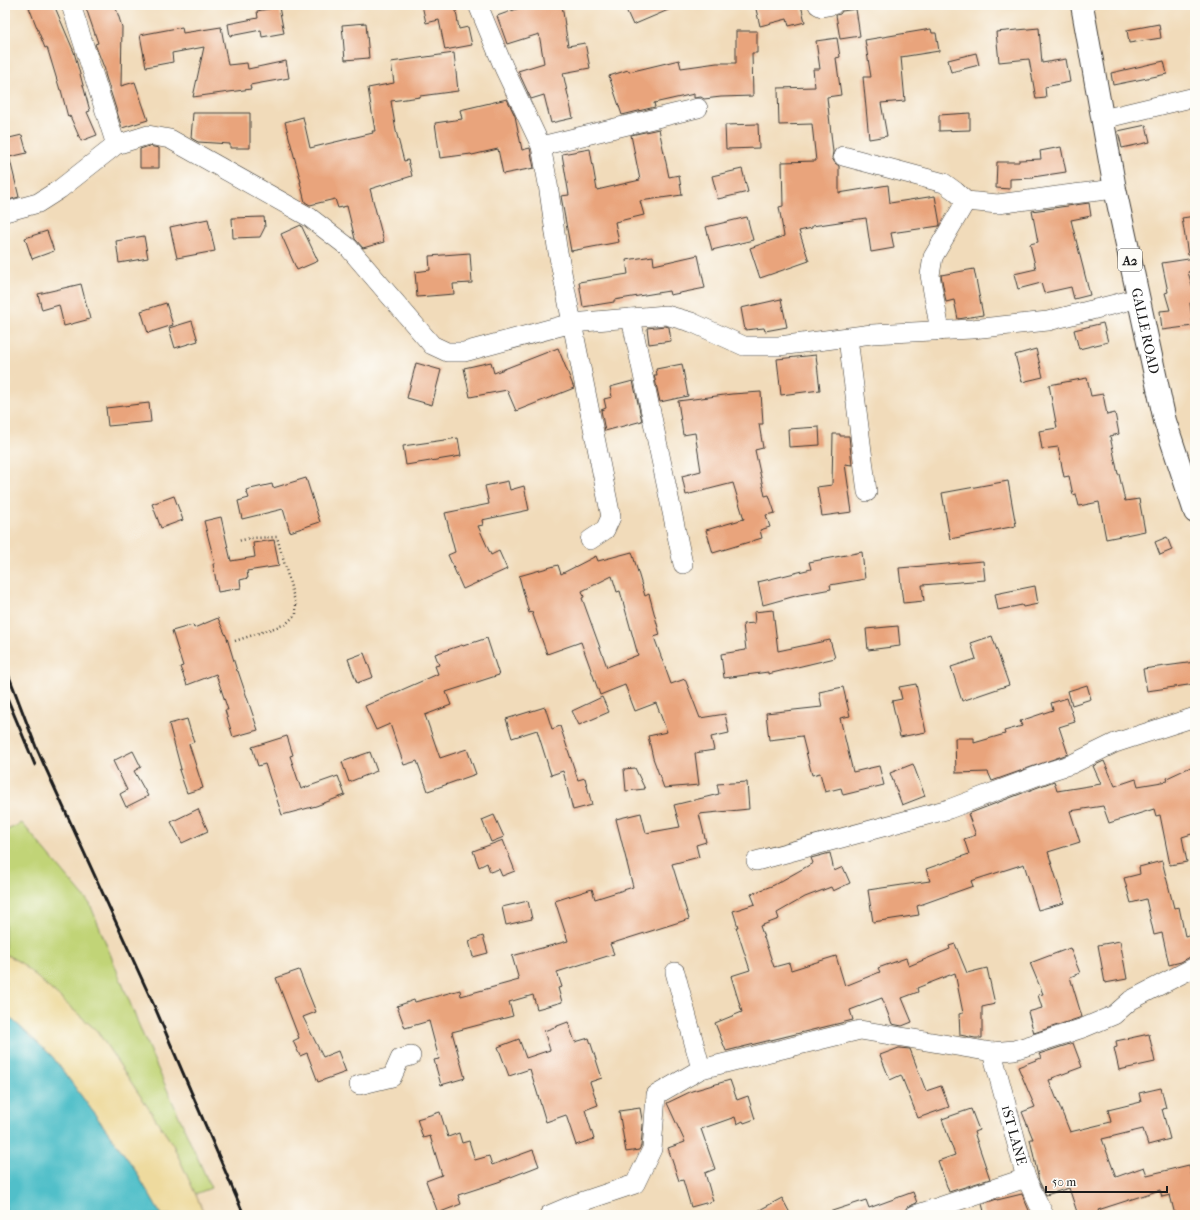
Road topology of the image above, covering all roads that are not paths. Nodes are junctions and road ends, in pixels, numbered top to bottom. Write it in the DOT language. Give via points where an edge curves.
graph roads {
  1 [pos="71,5"];
  2 [pos="478,5"];
  3 [pos="818,5"];
  4 [pos="833,5"];
  5 [pos="1082,5"];
  6 [pos="1195,97"];
  7 [pos="698,108"];
  8 [pos="1103,119"];
  9 [pos="116,146"];
  10 [pos="541,146"];
  11 [pos="843,156"];
  12 [pos="1115,189"];
  13 [pos="966,202"];
  14 [pos="5,212"];
  15 [pos="1139,298"];
  16 [pos="632,318"];
  17 [pos="572,323"];
  18 [pos="940,331"];
  19 [pos="848,338"];
  20 [pos="867,492"];
  21 [pos="1195,512"];
  22 [pos="590,540"];
  23 [pos="684,564"];
  24 [pos="1195,717"];
  25 [pos="756,861"];
  26 [pos="1195,966"];
  27 [pos="676,972"];
  28 [pos="992,1052"];
  29 [pos="411,1056"];
  30 [pos="701,1069"];
  31 [pos="359,1085"];
  32 [pos="1026,1178"];
  33 [pos="549,1215"];
  34 [pos="914,1215"];
  35 [pos="1044,1215"];
  1 -- 9 [label="street"];
  2 -- 10 [label="street"];
  3 -- 4 [label="street"];
  5 -- 8 [label="highway, GALLE ROAD / A2"];
  6 -- 8 [label="street"];
  7 -- 10 [label="street"];
  8 -- 12 [label="highway, GALLE ROAD / A2"];
  9 -- 14 [label="street" via="60,190 38,203"];
  9 -- 17 [label="street" via="148,135 170,139 309,217 348,246 432,345 447,352 464,352"];
  10 -- 17 [label="street"];
  11 -- 13 [label="street" via="944,183"];
  12 -- 13 [label="street" via="998,204"];
  12 -- 15 [label="highway, GALLE ROAD / A2"];
  13 -- 18 [label="street" via="933,257 930,275"];
  15 -- 18 [label="street" via="1048,321"];
  15 -- 21 [label="highway, GALLE ROAD / A2" via="1165,421"];
  16 -- 17 [label="street"];
  16 -- 19 [label="street" via="666,315 691,322 744,346 779,346"];
  16 -- 23 [label="street"];
  17 -- 22 [label="street" via="611,517 605,530"];
  18 -- 19 [label="street" via="872,334"];
  19 -- 20 [label="street"];
  24 -- 25 [label="street" via="1115,743 1072,764 949,809"];
  26 -- 28 [label="street" via="1131,1000 1114,1015 1083,1028 1014,1050"];
  27 -- 30 [label="street"];
  28 -- 30 [label="street" via="860,1030"];
  28 -- 32 [label="street, 1ST LANE"];
  29 -- 31 [label="street" via="400,1059 392,1077"];
  30 -- 33 [label="street" via="656,1095 652,1149 635,1184"];
  32 -- 34 [label="street"];
  32 -- 35 [label="street, 1ST LANE"];
}
